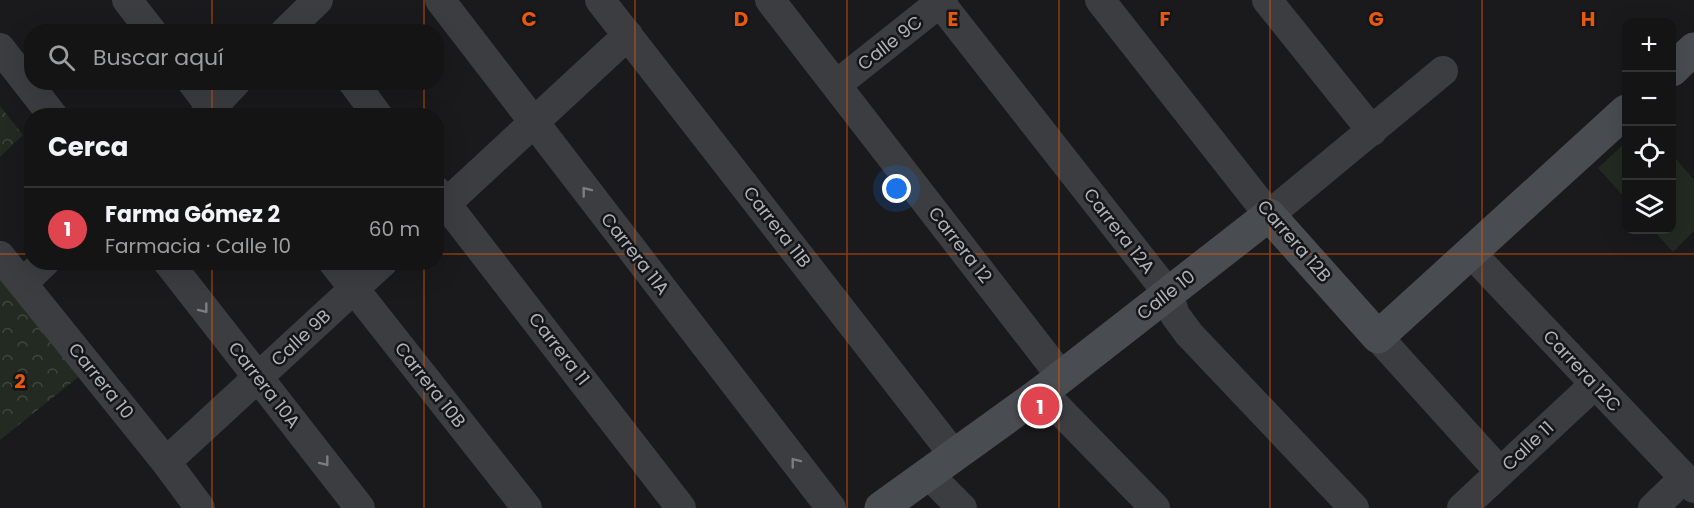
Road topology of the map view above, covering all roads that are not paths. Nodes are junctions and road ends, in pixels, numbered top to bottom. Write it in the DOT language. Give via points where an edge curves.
graph roads {
  1 [pos="128,0"];
  2 [pos="440,0"];
  3 [pos="600,0"];
  4 [pos="770,0"];
  5 [pos="1100,0"];
  6 [pos="1267,0"];
  7 [pos="940,1"];
  8 [pos="146,24"];
  9 [pos="628,36"];
  10 [pos="0,48"];
  11 [pos="1694,49"];
  12 [pos="1676,65"];
  13 [pos="1443,71"];
  14 [pos="24,79"];
  15 [pos="836,85"];
  16 [pos="33,90"];
  17 [pos="197,90"];
  18 [pos="230,90"];
  19 [pos="359,90"];
  20 [pos="47,108"];
  21 [pos="208,108"];
  22 [pos="215,108"];
  23 [pos="372,108"];
  24 [pos="1622,115"];
  25 [pos="534,124"];
  26 [pos="1372,131"];
  27 [pos="444,200"];
  28 [pos="444,208"];
  29 [pos="1269,215"];
  30 [pos="1471,253"];
  31 [pos="0,256"];
  32 [pos="37,270"];
  33 [pos="174,270"];
  34 [pos="339,270"];
  35 [pos="375,270"];
  36 [pos="23,283"];
  37 [pos="354,290"];
  38 [pos="1168,293"];
  39 [pos="1378,337"];
  40 [pos="258,378"];
  41 [pos="1052,384"];
  42 [pos="1595,384"];
  43 [pos="166,462"];
  44 [pos="941,464"];
  45 [pos="1500,472"];
  46 [pos="1689,483"];
  47 [pos="200,508"];
  48 [pos="360,508"];
  49 [pos="527,508"];
  50 [pos="681,508"];
  51 [pos="831,508"];
  52 [pos="881,508"];
  53 [pos="962,508"];
  54 [pos="1155,508"];
  55 [pos="1354,508"];
  56 [pos="1462,508"];
  57 [pos="1653,508"];
  1 -- 8 [label="street"];
  2 -- 25 [label="street, Carrera 11A"];
  3 -- 9 [label="street, Carrera 11B"];
  4 -- 15 [label="street, Carrera 12"];
  5 -- 29 [label="street, Carrera 12B"];
  6 -- 26 [label="street"];
  7 -- 15 [label="street, Calle 9C"];
  7 -- 38 [label="street, Carrera 12A"];
  9 -- 25 [label="street"];
  9 -- 44 [label="street, Carrera 11B"];
  10 -- 14 [label="street"];
  11 -- 12 [label="street"];
  13 -- 26 [label="street, Calle 10"];
  15 -- 41 [label="street, Carrera 12"];
  16 -- 20 [label="street"];
  17 -- 21 [label="street"];
  18 -- 22 [label="street"];
  19 -- 23 [label="street"];
  24 -- 30 [label="street"];
  25 -- 27 [label="street"];
  51 -- 25 [label="street, Carrera 11A, one-way"];
  26 -- 29 [label="street, Calle 10"];
  28 -- 50 [label="street, Carrera 11"];
  29 -- 38 [label="street, Calle 10"];
  29 -- 39 [label="street, Carrera 12B"];
  30 -- 39 [label="street"];
  30 -- 42 [label="street, Carrera 12C"];
  31 -- 36 [label="street, Carrera 10"];
  32 -- 36 [label="street"];
  33 -- 40 [label="street, Carrera 10A, one-way"];
  34 -- 37 [label="street, Carrera 10B"];
  35 -- 37 [label="street, Calle 9B"];
  36 -- 43 [label="street, Carrera 10"];
  37 -- 40 [label="street, Calle 9B"];
  37 -- 49 [label="street, Carrera 10B"];
  38 -- 41 [label="street, Calle 10"];
  38 -- 55 [label="street, Carrera 12A" via="1175,315 1189,334"];
  39 -- 45 [label="street, Carrera 12B"];
  40 -- 43 [label="street, Calle 9B"];
  40 -- 48 [label="street, Carrera 10A, one-way"];
  41 -- 44 [label="street, Calle 10"];
  41 -- 54 [label="street, Carrera 12"];
  42 -- 45 [label="street, Calle 11"];
  42 -- 46 [label="street, Carrera 12C"];
  43 -- 47 [label="street, Carrera 10"];
  44 -- 52 [label="street, Calle 10"];
  44 -- 53 [label="street, Carrera 11B"];
  45 -- 56 [label="street, Calle 11"];
  46 -- 57 [label="street"];
}
